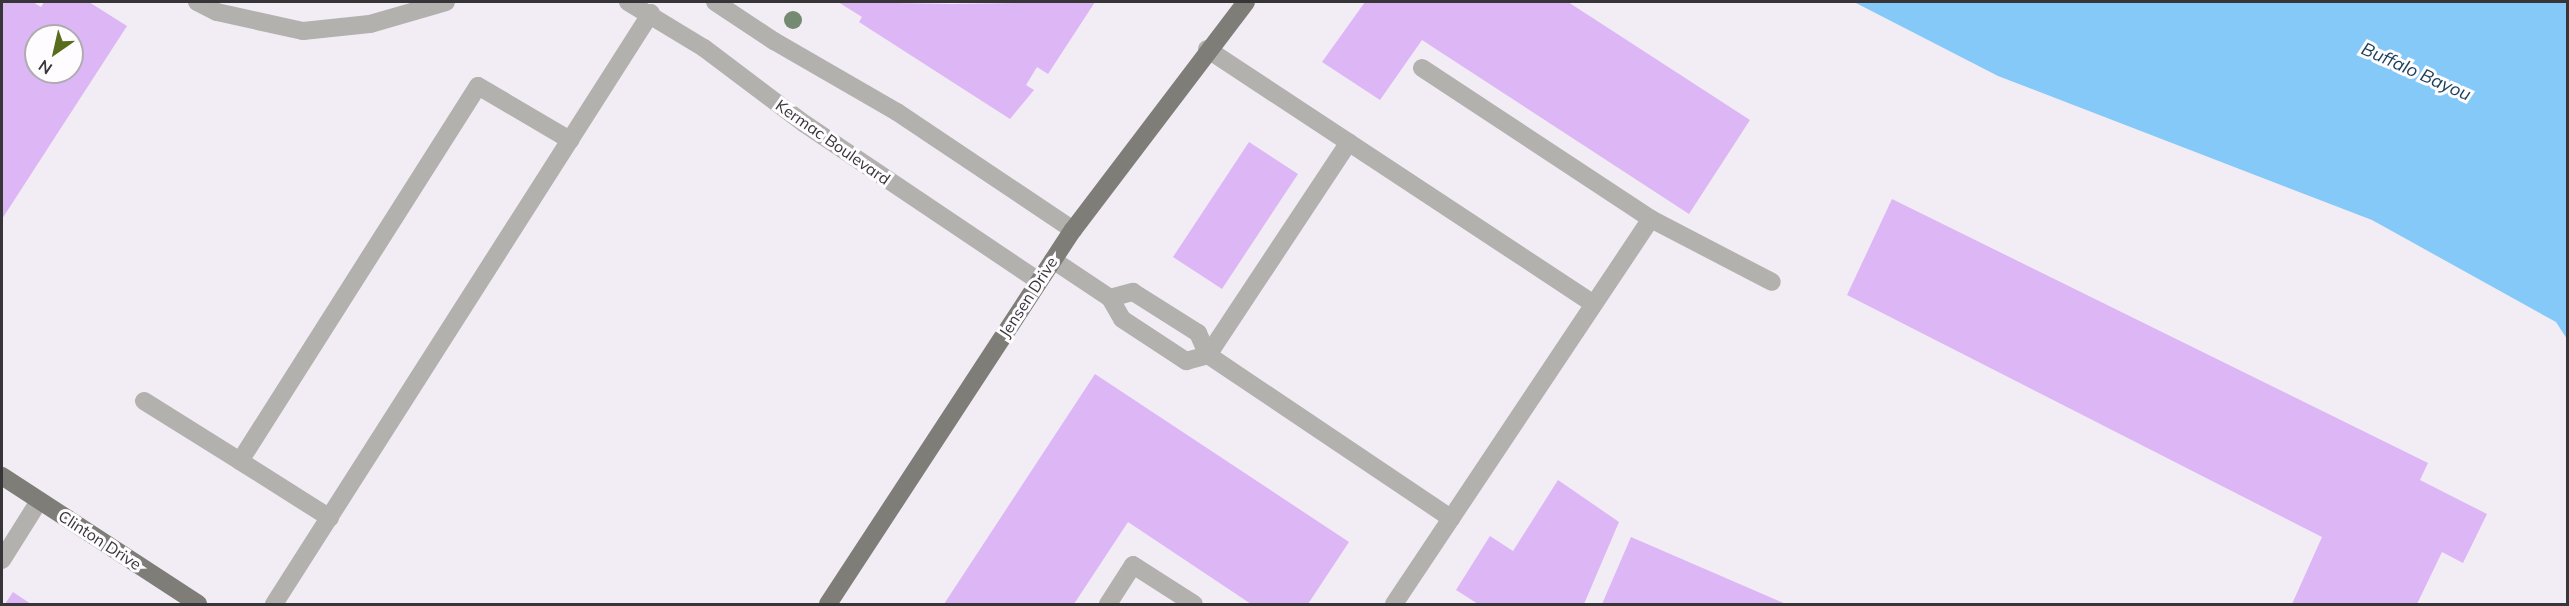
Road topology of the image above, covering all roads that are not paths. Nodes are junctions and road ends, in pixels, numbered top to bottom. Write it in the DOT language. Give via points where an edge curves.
graph roads {
  1 [pos="197,2"];
  2 [pos="436,2"];
  3 [pos="628,2"];
  4 [pos="715,2"];
  5 [pos="1246,2"];
  6 [pos="651,13"];
  7 [pos="1208,49"];
  8 [pos="1422,68"];
  9 [pos="570,140"];
  10 [pos="1349,142"];
  11 [pos="1651,219"];
  12 [pos="1073,230"];
  13 [pos="1053,260"];
  14 [pos="1039,281"];
  15 [pos="1772,282"];
  16 [pos="1110,298"];
  17 [pos="1594,304"];
  18 [pos="1208,355"];
  19 [pos="144,401"];
  20 [pos="240,461"];
  21 [pos="2,476"];
  22 [pos="39,501"];
  23 [pos="330,518"];
  24 [pos="1451,518"];
  25 [pos="2,560"];
  26 [pos="198,604"];
  27 [pos="274,604"];
  28 [pos="828,604"];
  29 [pos="1108,604"];
  30 [pos="1194,604"];
  31 [pos="1394,604"];
  1 -- 2 [label="street" via="217,12 303,31 370,24"];
  3 -- 6 [label="street, Kermac Boulevard"];
  4 -- 12 [label="street" via="897,112"];
  5 -- 7 [label="main road, Jensen Drive"];
  6 -- 9 [label="street"];
  6 -- 14 [label="street, Kermac Boulevard" via="805,124"];
  7 -- 10 [label="street"];
  7 -- 12 [label="main road, Jensen Drive"];
  8 -- 11 [label="street"];
  9 -- 20 [label="street" via="478,86"];
  9 -- 23 [label="street"];
  10 -- 17 [label="street"];
  10 -- 18 [label="street"];
  11 -- 15 [label="street"];
  11 -- 17 [label="street"];
  12 -- 13 [label="main road, Jensen Drive"];
  13 -- 14 [label="main road, Jensen Drive"];
  13 -- 16 [label="street"];
  14 -- 28 [label="main road, Jensen Drive"];
  16 -- 18 [label="street" via="1122,319 1186,361"];
  16 -- 18 [label="street" via="1133,292 1198,333"];
  17 -- 24 [label="street"];
  18 -- 24 [label="street"];
  19 -- 20 [label="street"];
  20 -- 23 [label="street"];
  21 -- 22 [label="main road, Clinton Drive"];
  22 -- 25 [label="street"];
  22 -- 26 [label="main road, Clinton Drive"];
  23 -- 27 [label="street"];
  24 -- 31 [label="street"];
  29 -- 30 [label="street" via="1133,566"];
}
